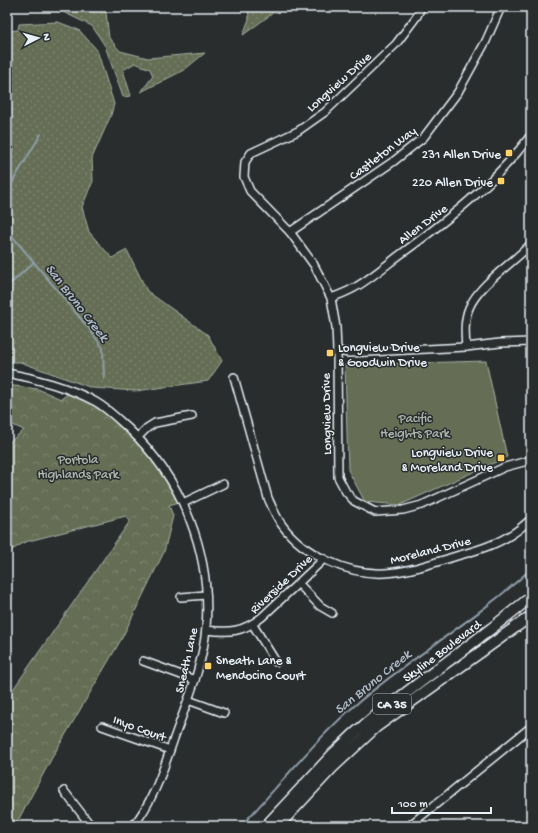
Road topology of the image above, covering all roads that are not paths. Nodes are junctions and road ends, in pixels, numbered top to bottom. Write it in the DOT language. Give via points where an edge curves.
graph roads {
  1 [pos="421,7"];
  2 [pos="501,7"];
  3 [pos="531,135"];
  4 [pos="290,232"];
  5 [pos="531,244"];
  6 [pos="331,298"];
  7 [pos="531,342"];
  8 [pos="466,347"];
  9 [pos="337,351"];
  10 [pos="7,373"];
  11 [pos="234,377"];
  12 [pos="192,416"];
  13 [pos="138,437"];
  14 [pos="531,460"];
  15 [pos="223,484"];
  16 [pos="183,503"];
  17 [pos="531,519"];
  18 [pos="324,559"];
  19 [pos="298,583"];
  20 [pos="206,595"];
  21 [pos="181,597"];
  22 [pos="531,597"];
  23 [pos="332,613"];
  24 [pos="531,616"];
  25 [pos="253,625"];
  26 [pos="206,630"];
  27 [pos="143,661"];
  28 [pos="276,662"];
  29 [pos="195,680"];
  30 [pos="188,700"];
  31 [pos="224,713"];
  32 [pos="102,726"];
  33 [pos="531,728"];
  34 [pos="170,750"];
  35 [pos="64,791"];
  36 [pos="91,826"];
  37 [pos="133,826"];
  38 [pos="266,826"];
  39 [pos="278,826"];
  40 [pos="409,826"];
  1 -- 4 [label="street, Longview Drive" via="396,44 325,112 298,131 251,153 245,162 244,177 250,191"];
  2 -- 4 [label="street, Castleton Way" via="458,92 424,137 394,161"];
  3 -- 6 [label="street, Allen Drive" via="495,178 465,206 354,288"];
  4 -- 6 [label="street, Longview Drive" via="314,265"];
  5 -- 8 [label="street" via="494,276 469,308 465,328"];
  6 -- 9 [label="street, Longview Drive"];
  7 -- 8 [label="street"];
  8 -- 9 [label="street"];
  9 -- 14 [label="street, Longview Drive" via="338,477 354,501 376,512 403,510 422,505 505,467"];
  10 -- 13 [label="street, Sneath Lane" via="38,380 83,396 111,413"];
  11 -- 18 [label="street, Moreland Drive" via="273,511 292,536"];
  12 -- 13 [label="street" via="155,424"];
  13 -- 16 [label="street, Sneath Lane" via="164,469"];
  15 -- 16 [label="street"];
  16 -- 20 [label="street, Sneath Lane" via="201,555"];
  17 -- 18 [label="street, Moreland Drive" via="512,535 479,549 398,572 354,570"];
  18 -- 19 [label="street, Riverside Drive"];
  19 -- 23 [label="street" via="320,606"];
  19 -- 25 [label="street, Riverside Drive"];
  20 -- 21 [label="street"];
  20 -- 26 [label="street, Sneath Lane"];
  22 -- 38 [label="main road, Skyline Boulevard / CA 35" via="354,734"];
  24 -- 39 [label="main road, Skyline Boulevard / CA 35" via="376,727 332,768"];
  25 -- 26 [label="street, Riverside Drive" via="232,632"];
  25 -- 28 [label="street"];
  26 -- 29 [label="street, Sneath Lane"];
  27 -- 29 [label="street"];
  29 -- 30 [label="street, Sneath Lane"];
  30 -- 31 [label="street"];
  30 -- 34 [label="street, Sneath Lane"];
  32 -- 34 [label="street, Inyo Court"];
  33 -- 40 [label="street"];
  34 -- 37 [label="street, Sneath Lane" via="155,791"];
  35 -- 36 [label="street"];
}
